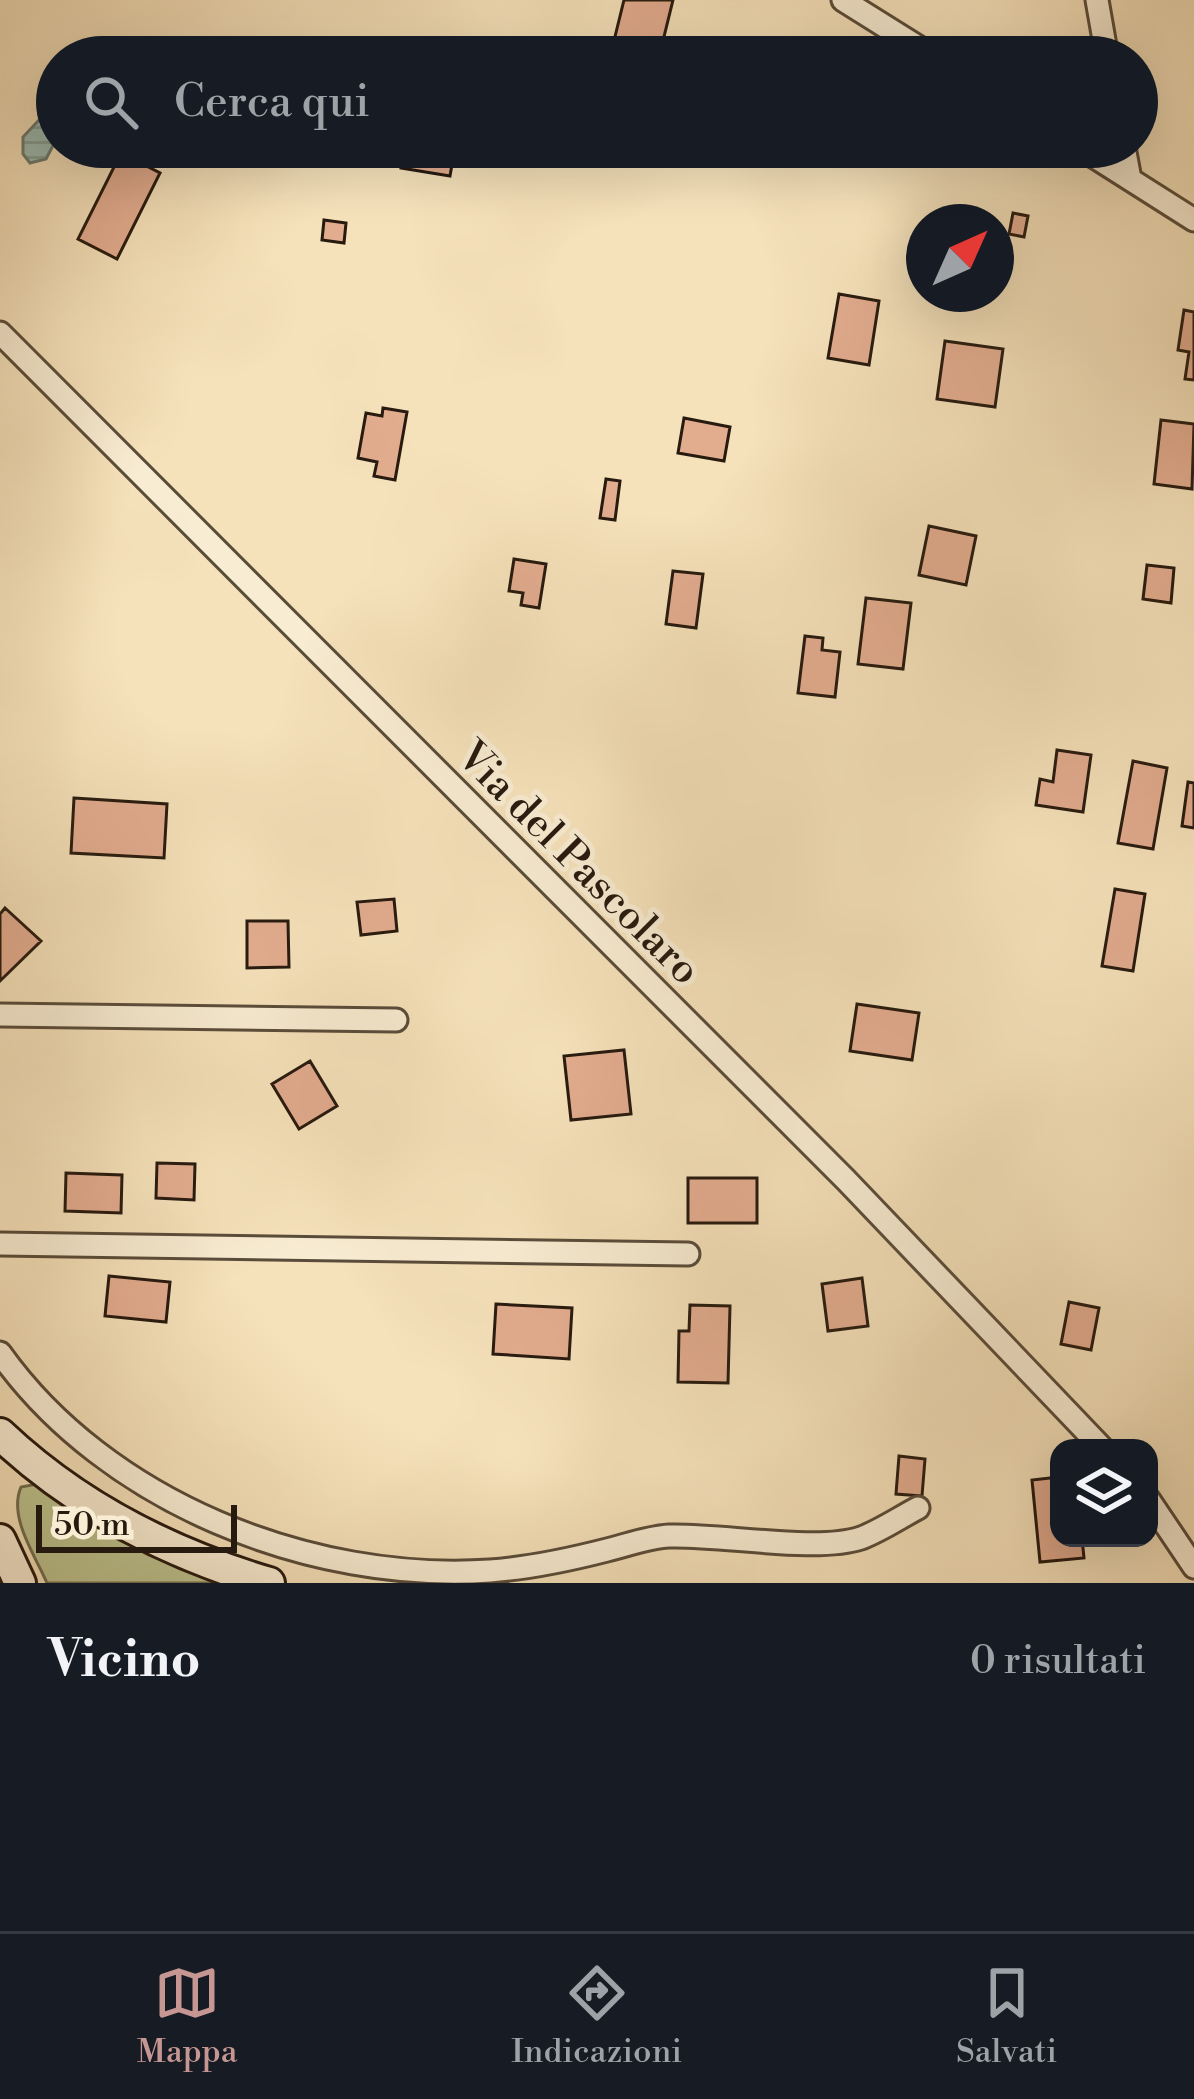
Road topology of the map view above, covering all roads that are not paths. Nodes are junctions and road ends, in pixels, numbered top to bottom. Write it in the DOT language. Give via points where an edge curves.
graph roads {
  1 [pos="843,0"];
  2 [pos="1097,0"];
  3 [pos="900,36"];
  4 [pos="1103,36"];
  5 [pos="1112,168"];
  6 [pos="1128,168"];
  7 [pos="1130,179"];
  8 [pos="1194,220"];
  9 [pos="0,333"];
  10 [pos="0,1015"];
  11 [pos="396,1020"];
  12 [pos="0,1244"];
  13 [pos="688,1254"];
  14 [pos="0,1353"];
  15 [pos="0,1434"];
  16 [pos="1093,1439"];
  17 [pos="1158,1507"];
  18 [pos="918,1508"];
  19 [pos="1183,1527"];
  20 [pos="0,1540"];
  21 [pos="1194,1567"];
  22 [pos="20,1583"];
  23 [pos="269,1583"];
  1 -- 3 [label="street"];
  2 -- 4 [label="street"];
  5 -- 7 [label="street"];
  6 -- 7 [label="street"];
  7 -- 8 [label="street"];
  9 -- 16 [label="street, Via del Pascolaro" via="825,1158"];
  10 -- 11 [label="street"];
  12 -- 13 [label="street"];
  14 -- 18 [label="street" via="47,1408 162,1495 243,1533 397,1571 544,1566 665,1536 830,1543 859,1538"];
  15 -- 23 [label="main road" via="122,1526"];
  17 -- 19 [label="street"];
  19 -- 21 [label="street"];
  20 -- 22 [label="main road"];
}
